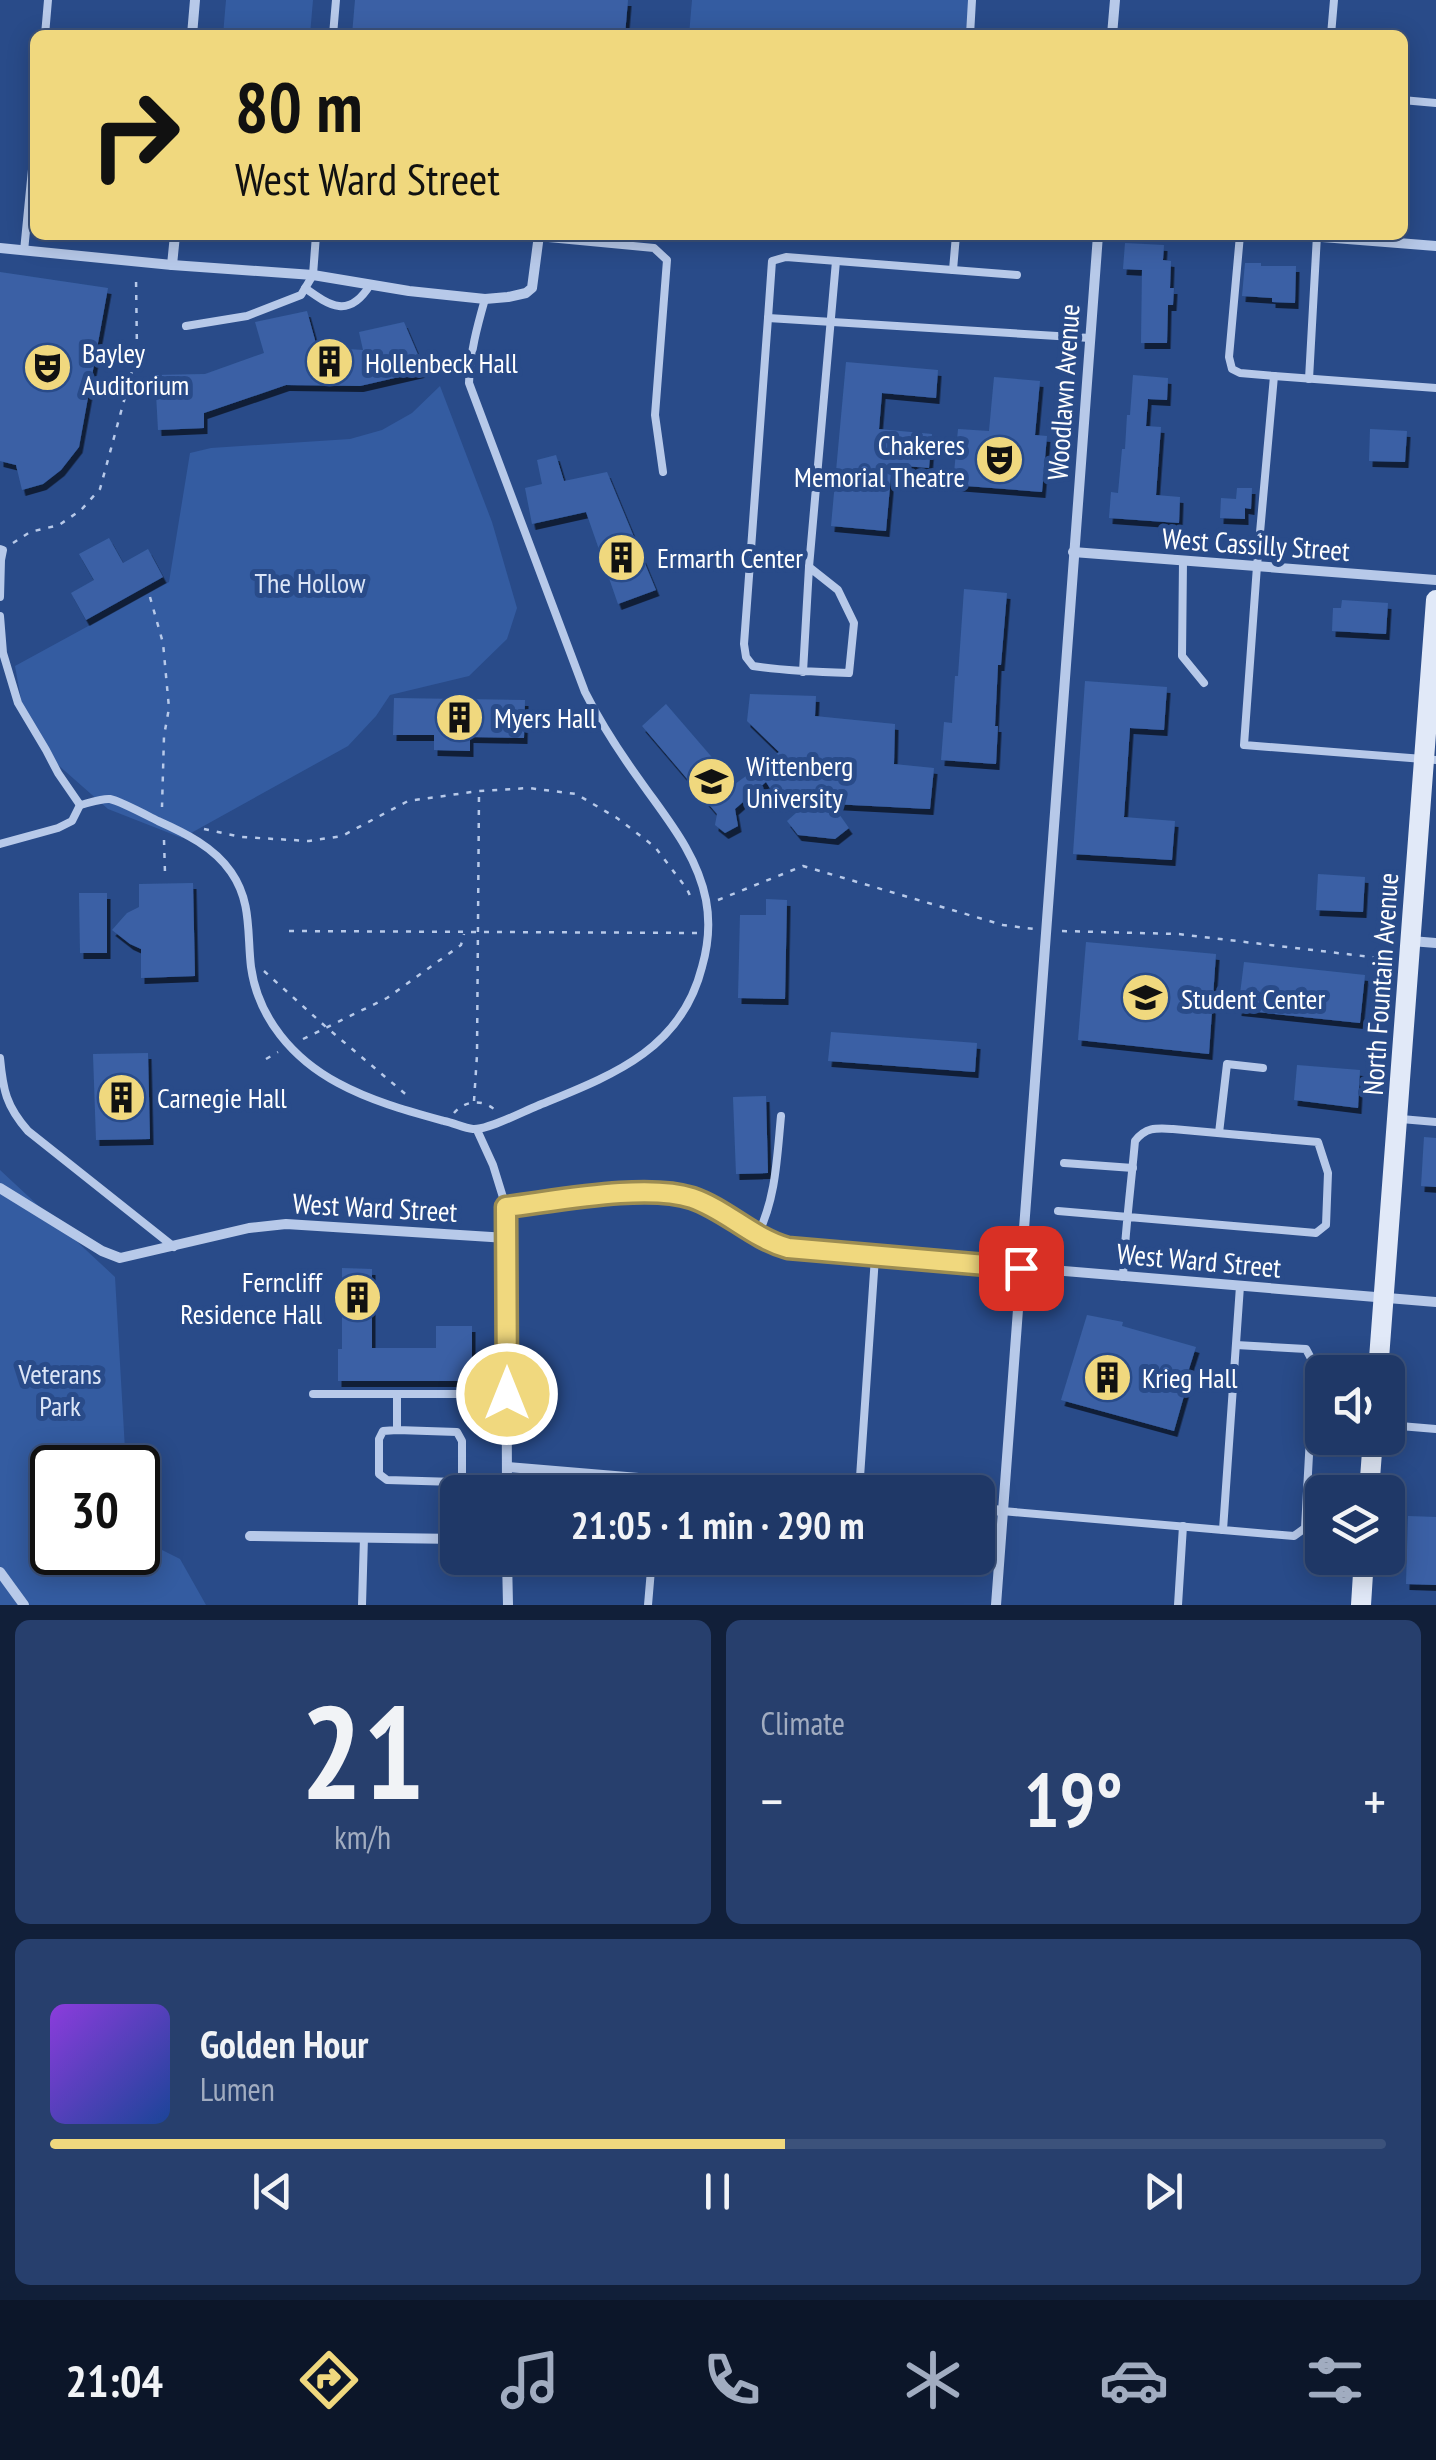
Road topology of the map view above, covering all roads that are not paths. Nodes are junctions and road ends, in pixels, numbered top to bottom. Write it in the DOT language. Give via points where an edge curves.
graph roads {
  1 [pos="48,0"];
  2 [pos="195,0"];
  3 [pos="336,0"];
  4 [pos="972,0"];
  5 [pos="1115,0"];
  6 [pos="1334,0"];
  7 [pos="45,30"];
  8 [pos="192,30"];
  9 [pos="333,30"];
  10 [pos="970,30"];
  11 [pos="1112,30"];
  12 [pos="1331,30"];
  13 [pos="1408,101"];
  14 [pos="1436,103"];
  15 [pos="30,189"];
  16 [pos="175,240"];
  17 [pos="316,240"];
  18 [pos="538,240"];
  19 [pos="577,240"];
  20 [pos="956,240"];
  21 [pos="1098,240"];
  22 [pos="1240,240"];
  23 [pos="1317,240"];
  24 [pos="1365,240"];
  25 [pos="1436,246"];
  26 [pos="0,248"];
  27 [pos="24,250"];
  28 [pos="836,261"];
  29 [pos="172,266"];
  30 [pos="953,270"];
  31 [pos="312,275"];
  32 [pos="1017,275"];
  33 [pos="370,284"];
  34 [pos="304,288"];
  35 [pos="486,298"];
  36 [pos="768,318"];
  37 [pos="830,322"];
  38 [pos="186,326"];
  39 [pos="1090,338"];
  40 [pos="1274,376"];
  41 [pos="1309,379"];
  42 [pos="1436,388"];
  43 [pos="663,472"];
  44 [pos="2,549"];
  45 [pos="1073,552"];
  46 [pos="1182,561"];
  47 [pos="1257,566"];
  48 [pos="809,567"];
  49 [pos="1436,580"];
  50 [pos="0,597"];
  51 [pos="1436,600"];
  52 [pos="0,616"];
  53 [pos="803,672"];
  54 [pos="1204,683"];
  55 [pos="1430,759"];
  56 [pos="80,805"];
  57 [pos="0,844"];
  58 [pos="1410,941"];
  59 [pos="1436,943"];
  60 [pos="0,1058"];
  61 [pos="1264,1068"];
  62 [pos="780,1116"];
  63 [pos="1398,1119"];
  64 [pos="1436,1122"];
  65 [pos="477,1130"];
  66 [pos="1219,1133"];
  67 [pos="1064,1164"];
  68 [pos="1132,1168"];
  69 [pos="0,1188"];
  70 [pos="506,1207"];
  71 [pos="1058,1211"];
  72 [pos="1128,1218"];
  73 [pos="757,1236"];
  74 [pos="506,1238"];
  75 [pos="174,1247"];
  76 [pos="875,1257"];
  77 [pos="1021,1268"];
  78 [pos="1123,1277"];
  79 [pos="1240,1286"];
  80 [pos="1384,1298"];
  81 [pos="1436,1302"];
  82 [pos="1236,1345"];
  83 [pos="1379,1355"];
  84 [pos="313,1394"];
  85 [pos="396,1394"];
  86 [pos="507,1394"];
  87 [pos="1405,1426"];
  88 [pos="1436,1429"];
  89 [pos="396,1430"];
  90 [pos="507,1467"];
  91 [pos="507,1475"];
  92 [pos="571,1475"];
  93 [pos="861,1475"];
  94 [pos="995,1509"];
  95 [pos="1002,1510"];
  96 [pos="1182,1526"];
  97 [pos="1223,1530"];
  98 [pos="250,1536"];
  99 [pos="364,1538"];
  100 [pos="440,1538"];
  101 [pos="0,1572"];
  102 [pos="508,1575"];
  103 [pos="651,1575"];
  104 [pos="1363,1575"];
  105 [pos="24,1605"];
  106 [pos="362,1605"];
  107 [pos="508,1605"];
  108 [pos="648,1605"];
  109 [pos="996,1605"];
  110 [pos="1178,1605"];
  111 [pos="1361,1605"];
  1 -- 7 [label="lane"];
  2 -- 8 [label="street"];
  3 -- 9 [label="lane"];
  4 -- 10 [label="lane"];
  5 -- 11 [label="street"];
  6 -- 12 [label="lane"];
  13 -- 14 [label="lane"];
  15 -- 27 [label="lane"];
  16 -- 29 [label="street"];
  17 -- 31 [label="lane"];
  18 -- 35 [label="street" via="532,288"];
  19 -- 43 [label="lane" via="654,248 666,260 654,416"];
  20 -- 30 [label="lane"];
  21 -- 39 [label="street, Woodlawn Avenue"];
  22 -- 40 [label="lane" via="1229,362 1240,372"];
  23 -- 41 [label="lane"];
  24 -- 25 [label="street"];
  26 -- 27 [label="street"];
  27 -- 29 [label="street"];
  28 -- 30 [label="lane"];
  28 -- 36 [label="lane" via="772,261"];
  28 -- 37 [label="lane"];
  29 -- 31 [label="street"];
  30 -- 32 [label="lane"];
  31 -- 33 [label="street"];
  31 -- 34 [label="lane"];
  33 -- 34 [label="lane" via="340,307"];
  33 -- 35 [label="street"];
  34 -- 38 [label="lane" via="247,316"];
  35 -- 65 [label="lane" via="469,383 585,692 702,880 707,934 699,981 662,1040 618,1068"];
  36 -- 37 [label="lane"];
  36 -- 53 [label="lane" via="744,644 753,666"];
  37 -- 39 [label="lane"];
  37 -- 48 [label="lane"];
  39 -- 45 [label="street, Woodlawn Avenue"];
  40 -- 41 [label="lane"];
  40 -- 47 [label="lane"];
  41 -- 42 [label="lane"];
  44 -- 50 [label="lane"];
  45 -- 46 [label="street, West Cassilly Street"];
  45 -- 77 [label="street, Woodlawn Avenue"];
  46 -- 47 [label="street, West Cassilly Street"];
  46 -- 54 [label="lane" via="1182,656"];
  47 -- 49 [label="street, West Cassilly Street"];
  47 -- 55 [label="lane" via="1244,745"];
  48 -- 53 [label="lane"];
  48 -- 53 [label="lane" via="838,590 854,623 849,673"];
  51 -- 55 [label="street, North Fountain Avenue"];
  52 -- 56 [label="lane" via="18,703"];
  55 -- 58 [label="street, North Fountain Avenue"];
  56 -- 57 [label="lane" via="72,821 58,828"];
  56 -- 65 [label="lane" via="110,799 164,823 224,862 244,896 255,987 264,1008 313,1068 372,1099"];
  58 -- 59 [label="street"];
  58 -- 63 [label="street, North Fountain Avenue"];
  60 -- 75 [label="lane" via="14,1116"];
  61 -- 66 [label="lane" via="1227,1064"];
  62 -- 73 [label="lane" via="771,1200"];
  63 -- 64 [label="lane"];
  63 -- 80 [label="street, North Fountain Avenue"];
  65 -- 70 [label="lane"];
  66 -- 68 [label="lane" via="1142,1132"];
  66 -- 72 [label="lane" via="1318,1142 1328,1173 1326,1224 1316,1233"];
  67 -- 68 [label="lane"];
  68 -- 72 [label="lane"];
  69 -- 75 [label="street, West Ward Street" via="102,1252 120,1258"];
  70 -- 73 [label="street, West Ward Street" via="672,1194 715,1208"];
  70 -- 74 [label="street"];
  71 -- 72 [label="lane"];
  72 -- 78 [label="lane"];
  73 -- 76 [label="street, West Ward Street" via="788,1248"];
  74 -- 75 [label="street, West Ward Street" via="286,1224"];
  74 -- 86 [label="street"];
  76 -- 77 [label="street, West Ward Street"];
  76 -- 93 [label="lane"];
  77 -- 78 [label="street, West Ward Street"];
  77 -- 95 [label="street"];
  78 -- 79 [label="street, West Ward Street"];
  79 -- 80 [label="street, West Ward Street"];
  79 -- 82 [label="lane"];
  80 -- 81 [label="street, West Ward Street"];
  80 -- 83 [label="street, North Fountain Avenue"];
  82 -- 97 [label="lane"];
  82 -- 97 [label="lane" via="1306,1350 1314,1364 1306,1528 1294,1536"];
  84 -- 85 [label="lane"];
  85 -- 86 [label="lane"];
  85 -- 89 [label="lane"];
  86 -- 90 [label="street"];
  87 -- 88 [label="lane"];
  89 -- 89 [label="lane" via="383,1431 379,1439 379,1474 387,1480 462,1477 457,1432"];
  90 -- 91 [label="street"];
  90 -- 92 [label="street"];
  94 -- 95 [label="street"];
  95 -- 96 [label="lane"];
  95 -- 109 [label="street"];
  96 -- 97 [label="lane"];
  96 -- 110 [label="lane"];
  98 -- 99 [label="street"];
  99 -- 100 [label="street"];
  99 -- 106 [label="lane"];
  101 -- 105 [label="street"];
  102 -- 107 [label="street"];
  103 -- 108 [label="lane"];
  104 -- 111 [label="street"];
}
